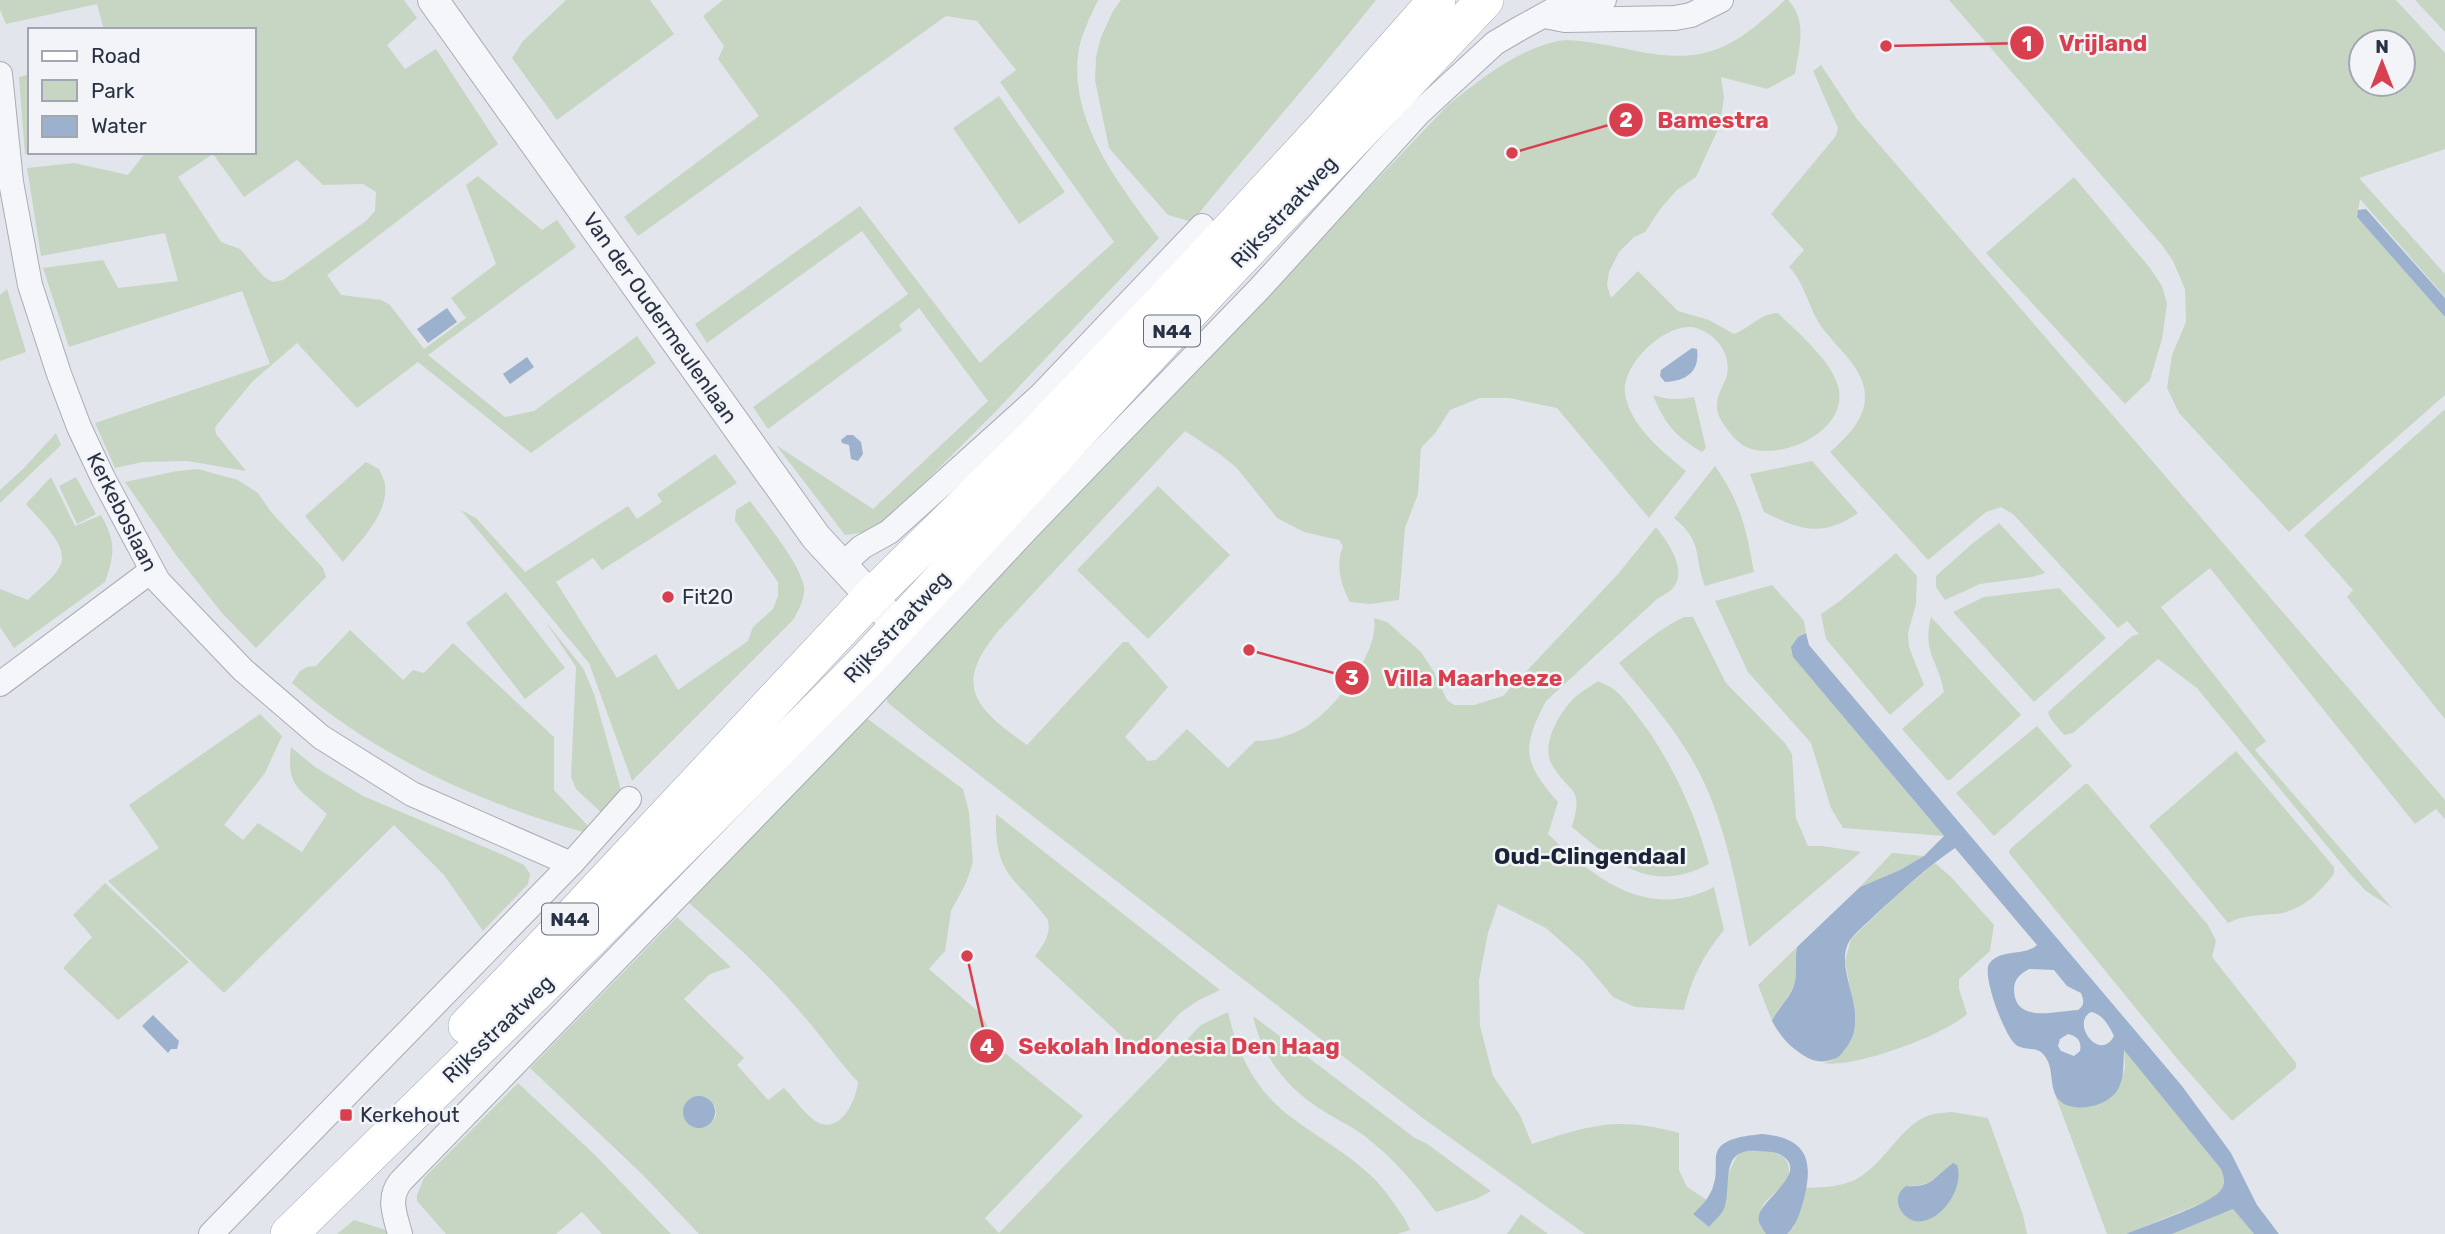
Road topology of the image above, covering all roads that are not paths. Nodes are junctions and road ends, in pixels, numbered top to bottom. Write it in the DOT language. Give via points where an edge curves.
graph roads {
  1 [pos="433,0"];
  2 [pos="1437,0"];
  3 [pos="1485,0"];
  4 [pos="1604,0"];
  5 [pos="1721,0"];
  6 [pos="1545,16"];
  7 [pos="0,74"];
  8 [pos="1202,226"];
  9 [pos="841,566"];
  10 [pos="151,571"];
  11 [pos="870,598"];
  12 [pos="898,626"];
  13 [pos="0,684"];
  14 [pos="629,799"];
  15 [pos="571,864"];
  16 [pos="211,1234"];
  17 [pos="263,1234"];
  18 [pos="289,1234"];
  19 [pos="400,1234"];
  1 -- 9 [label="street, Van der Oudermeulenlaan"];
  2 -- 11 [label="main road, Rijksstraatweg / N44" via="1176,289"];
  3 -- 12 [label="main road, Rijksstraatweg / N44"];
  4 -- 6 [label="street, Rijksstraatweg" via="1566,3"];
  5 -- 6 [label="street" via="1675,18 1565,20"];
  6 -- 19 [label="street, Rijksstraatweg" via="1496,43 1419,113 1260,288 866,702 410,1171 393,1194"];
  7 -- 10 [label="street, Kerkeboslaan" via="11,182 30,285 79,427"];
  8 -- 9 [label="street" via="1040,396 889,532"];
  9 -- 11 [label="street, Van der Oudermeulenlaan"];
  10 -- 13 [label="street"];
  10 -- 15 [label="street, Kerkeboslaan" via="243,670 321,737 412,794"];
  11 -- 12 [label="street, Van der Oudermeulenlaan"];
  11 -- 17 [label="main road, Rijksstraatweg / N44" via="571,918"];
  12 -- 18 [label="main road, Rijksstraatweg / N44" via="587,942"];
  14 -- 15 [label="street"];
  15 -- 16 [label="street"];
}
